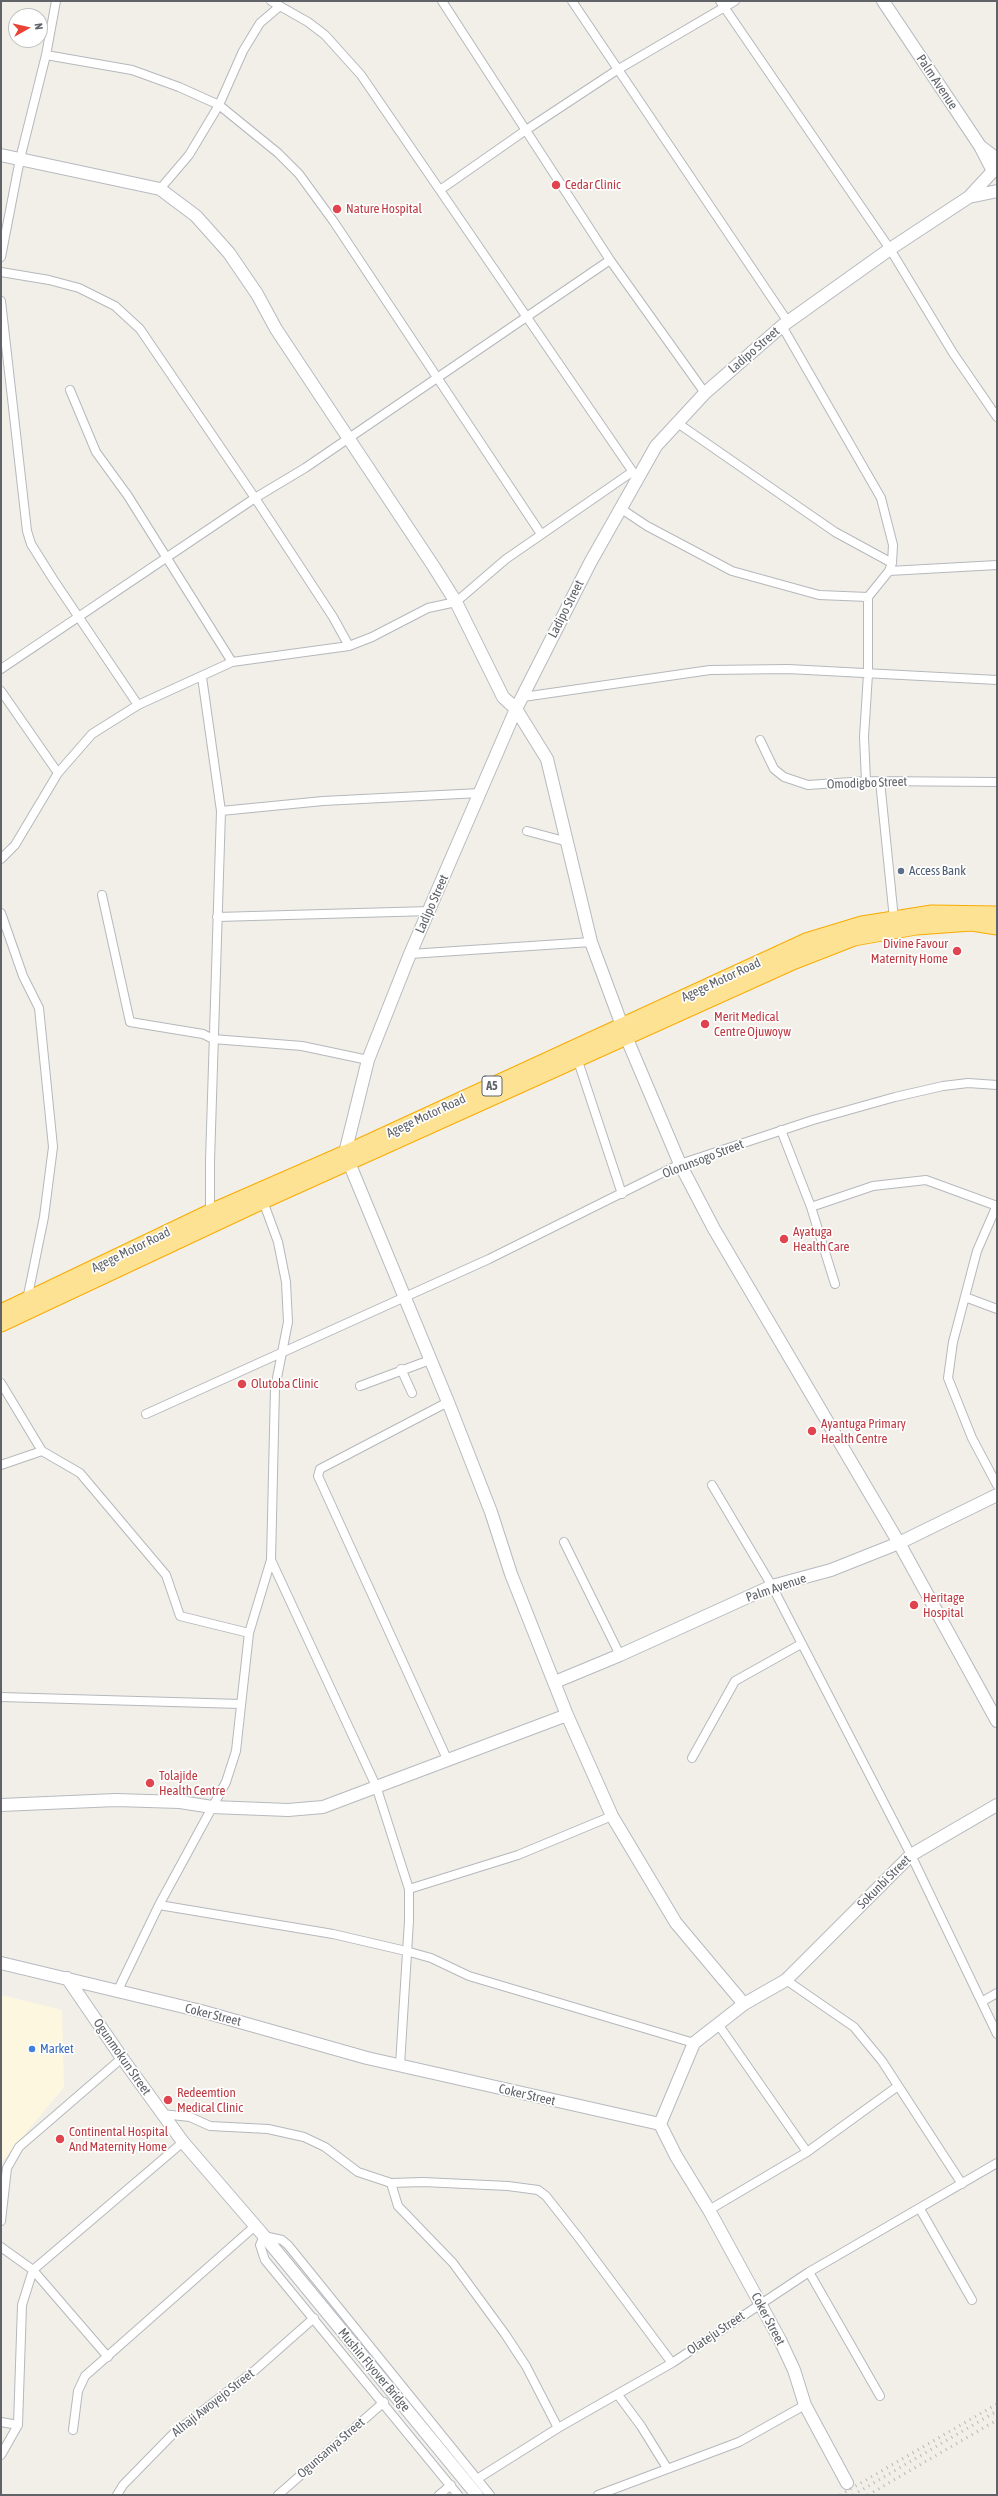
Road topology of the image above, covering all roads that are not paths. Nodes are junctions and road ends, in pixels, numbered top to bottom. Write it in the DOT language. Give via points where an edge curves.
graph roads {
  1 [pos="56,1"];
  2 [pos="271,1"];
  3 [pos="442,1"];
  4 [pos="572,1"];
  5 [pos="735,1"];
  6 [pos="883,1"];
  7 [pos="722,4"];
  8 [pos="280,6"];
  9 [pos="46,55"];
  10 [pos="617,70"];
  11 [pos="219,105"];
  12 [pos="526,130"];
  13 [pos="980,146"];
  14 [pos="1,155"];
  15 [pos="20,159"];
  16 [pos="997,159"];
  17 [pos="995,169"];
  18 [pos="997,186"];
  19 [pos="160,188"];
  20 [pos="440,190"];
  21 [pos="997,191"];
  22 [pos="969,197"];
  23 [pos="890,249"];
  24 [pos="1,257"];
  25 [pos="610,260"];
  26 [pos="1,272"];
  27 [pos="1,301"];
  28 [pos="526,316"];
  29 [pos="785,324"];
  30 [pos="436,378"];
  31 [pos="70,390"];
  32 [pos="706,392"];
  33 [pos="997,417"];
  34 [pos="676,422"];
  35 [pos="348,438"];
  36 [pos="634,475"];
  37 [pos="255,498"];
  38 [pos="620,508"];
  39 [pos="541,534"];
  40 [pos="167,559"];
  41 [pos="997,566"];
  42 [pos="890,567"];
  43 [pos="868,597"];
  44 [pos="456,602"];
  45 [pos="79,618"];
  46 [pos="349,646"];
  47 [pos="232,662"];
  48 [pos="1,669"];
  49 [pos="868,674"];
  50 [pos="202,677"];
  51 [pos="997,680"];
  52 [pos="1,691"];
  53 [pos="523,697"];
  54 [pos="138,706"];
  55 [pos="516,709"];
  56 [pos="760,740"];
  57 [pos="58,772"];
  58 [pos="866,781"];
  59 [pos="880,781"];
  60 [pos="997,782"];
  61 [pos="480,793"];
  62 [pos="221,811"];
  63 [pos="527,831"];
  64 [pos="568,842"];
  65 [pos="1,859"];
  66 [pos="102,895"];
  67 [pos="430,911"];
  68 [pos="1,912"];
  69 [pos="997,914"];
  70 [pos="216,917"];
  71 [pos="894,919"];
  72 [pos="997,927"];
  73 [pos="591,942"];
  74 [pos="410,954"];
  75 [pos="624,1032"];
  76 [pos="213,1039"];
  77 [pos="368,1060"];
  78 [pos="578,1061"];
  79 [pos="997,1085"];
  80 [pos="781,1130"];
  81 [pos="346,1158"];
  82 [pos="680,1164"];
  83 [pos="622,1194"];
  84 [pos="263,1201"];
  85 [pos="997,1206"];
  86 [pos="810,1207"];
  87 [pos="210,1212"];
  88 [pos="835,1284"];
  89 [pos="965,1297"];
  90 [pos="405,1298"];
  91 [pos="27,1300"];
  92 [pos="997,1309"];
  93 [pos="1,1312"];
  94 [pos="1,1324"];
  95 [pos="282,1354"];
  96 [pos="430,1360"];
  97 [pos="401,1369"];
  98 [pos="1,1383"];
  99 [pos="360,1386"];
  100 [pos="412,1393"];
  101 [pos="448,1402"];
  102 [pos="146,1414"];
  103 [pos="42,1451"];
  104 [pos="1,1465"];
  105 [pos="712,1485"];
  106 [pos="997,1485"];
  107 [pos="997,1495"];
  108 [pos="564,1542"];
  109 [pos="898,1543"];
  110 [pos="271,1560"];
  111 [pos="772,1586"];
  112 [pos="249,1633"];
  113 [pos="801,1644"];
  114 [pos="620,1655"];
  115 [pos="555,1682"];
  116 [pos="1,1697"];
  117 [pos="241,1704"];
  118 [pos="566,1715"];
  119 [pos="997,1721"];
  120 [pos="692,1758"];
  121 [pos="448,1761"];
  122 [pos="376,1786"];
  123 [pos="1,1805"];
  124 [pos="997,1805"];
  125 [pos="212,1807"];
  126 [pos="612,1816"];
  127 [pos="911,1855"];
  128 [pos="408,1889"];
  129 [pos="159,1905"];
  130 [pos="406,1951"];
  131 [pos="1,1963"];
  132 [pos="67,1978"];
  133 [pos="786,1980"];
  134 [pos="117,1992"];
  135 [pos="997,1992"];
  136 [pos="983,2001"];
  137 [pos="744,2004"];
  138 [pos="718,2024"];
  139 [pos="997,2034"];
  140 [pos="694,2043"];
  141 [pos="122,2058"];
  142 [pos="400,2066"];
  143 [pos="898,2086"];
  144 [pos="162,2114"];
  145 [pos="660,2124"];
  146 [pos="183,2142"];
  147 [pos="807,2152"];
  148 [pos="997,2163"];
  149 [pos="392,2184"];
  150 [pos="962,2184"];
  151 [pos="920,2209"];
  152 [pos="709,2210"];
  153 [pos="1,2221"];
  154 [pos="255,2226"];
  155 [pos="267,2241"];
  156 [pos="1,2247"];
  157 [pos="33,2270"];
  158 [pos="809,2272"];
  159 [pos="972,2300"];
  160 [pos="760,2303"];
  161 [pos="314,2318"];
  162 [pos="108,2357"];
  163 [pos="672,2363"];
  164 [pos="618,2395"];
  165 [pos="880,2396"];
  166 [pos="384,2402"];
  167 [pos="805,2405"];
  168 [pos="1,2422"];
  169 [pos="18,2425"];
  170 [pos="558,2428"];
  171 [pos="73,2430"];
  172 [pos="1,2455"];
  173 [pos="667,2468"];
  174 [pos="477,2479"];
  175 [pos="847,2483"];
  176 [pos="451,2485"];
  177 [pos="117,2495"];
  178 [pos="278,2495"];
  179 [pos="439,2495"];
  180 [pos="458,2495"];
  181 [pos="477,2495"];
  182 [pos="490,2495"];
  183 [pos="598,2495"];
  1 -- 9 [label="street"];
  2 -- 8 [label="street"];
  3 -- 12 [label="street"];
  4 -- 10 [label="street"];
  5 -- 7 [label="street"];
  6 -- 13 [label="street, Palm Avenue"];
  7 -- 10 [label="street"];
  7 -- 23 [label="street"];
  8 -- 11 [label="street" via="260,23 243,52"];
  8 -- 20 [label="street" via="314,26 343,54 361,75"];
  9 -- 11 [label="street" via="132,70 179,86"];
  9 -- 15 [label="street"];
  10 -- 12 [label="street"];
  10 -- 29 [label="street"];
  11 -- 19 [label="street" via="189,155"];
  11 -- 30 [label="street" via="278,153 299,174 334,222"];
  12 -- 20 [label="street"];
  12 -- 25 [label="street"];
  13 -- 16 [label="street, Palm Avenue"];
  13 -- 17 [label="street"];
  14 -- 15 [label="street"];
  15 -- 19 [label="street"];
  15 -- 24 [label="street"];
  17 -- 18 [label="street" via="992,178"];
  17 -- 22 [label="street, Ladipo Street"];
  19 -- 35 [label="street" via="196,216 229,253"];
  20 -- 28 [label="street"];
  21 -- 22 [label="street, Ladipo Street"];
  22 -- 23 [label="street, Ladipo Street"];
  23 -- 29 [label="street, Ladipo Street"];
  23 -- 33 [label="street" via="953,353"];
  25 -- 28 [label="street"];
  25 -- 32 [label="street"];
  26 -- 37 [label="street" via="79,288 115,306 140,329"];
  27 -- 45 [label="street" via="27,531 31,544"];
  28 -- 30 [label="street"];
  28 -- 36 [label="street"];
  29 -- 32 [label="street, Ladipo Street"];
  29 -- 42 [label="street" via="881,498 893,545"];
  30 -- 35 [label="street"];
  30 -- 39 [label="street" via="474,430"];
  31 -- 40 [label="street" via="96,452 128,496"];
  32 -- 34 [label="street, Ladipo Street"];
  34 -- 36 [label="street, Ladipo Street"];
  34 -- 42 [label="street"];
  35 -- 37 [label="street"];
  35 -- 44 [label="street"];
  36 -- 38 [label="street, Ladipo Street"];
  36 -- 39 [label="street"];
  37 -- 40 [label="street"];
  37 -- 46 [label="street" via="333,617"];
  38 -- 43 [label="street" via="647,526 732,571 819,595"];
  38 -- 53 [label="street, Ladipo Street" via="565,610"];
  39 -- 44 [label="street" via="477,582"];
  40 -- 45 [label="street"];
  40 -- 47 [label="street"];
  41 -- 42 [label="street"];
  42 -- 43 [label="street"];
  43 -- 49 [label="street"];
  44 -- 46 [label="street" via="428,608"];
  44 -- 55 [label="street" via="503,696"];
  45 -- 48 [label="street"];
  45 -- 54 [label="street"];
  46 -- 47 [label="street"];
  47 -- 50 [label="street"];
  49 -- 51 [label="street"];
  49 -- 53 [label="street" via="788,669 710,670"];
  49 -- 58 [label="street" via="864,737"];
  50 -- 54 [label="street"];
  50 -- 62 [label="street"];
  52 -- 57 [label="street"];
  53 -- 55 [label="street, Ladipo Street"];
  54 -- 57 [label="street" via="92,734"];
  55 -- 61 [label="street, Ladipo Street"];
  55 -- 64 [label="street" via="547,759"];
  56 -- 58 [label="street, Omodigbo Street" via="774,769 784,777 808,785"];
  57 -- 65 [label="street" via="15,845"];
  58 -- 59 [label="street, Omodigbo Street"];
  59 -- 60 [label="street, Omodigbo Street"];
  59 -- 71 [label="street"];
  61 -- 62 [label="street" via="324,800"];
  61 -- 67 [label="street, Ladipo Street"];
  62 -- 70 [label="street"];
  63 -- 64 [label="street"];
  64 -- 73 [label="street"];
  66 -- 76 [label="street" via="130,1022 203,1034"];
  67 -- 70 [label="street"];
  67 -- 74 [label="street, Ladipo Street"];
  68 -- 91 [label="street" via="23,976 39,1008 53,1147 44,1217"];
  69 -- 71 [label="highway, Agege Motor Road / A5" via="932,913"];
  70 -- 76 [label="street"];
  71 -- 75 [label="highway, Agege Motor Road / A5" via="862,924 806,941"];
  72 -- 75 [label="highway, Agege Motor Road / A5" via="972,923 916,927 854,938"];
  73 -- 74 [label="street"];
  73 -- 75 [label="street"];
  74 -- 77 [label="street, Ladipo Street"];
  75 -- 78 [label="highway, Agege Motor Road / A5"];
  75 -- 81 [label="highway, Agege Motor Road / A5"];
  75 -- 82 [label="street"];
  76 -- 77 [label="street" via="302,1046"];
  76 -- 87 [label="street"];
  77 -- 81 [label="street, Ladipo Street"];
  78 -- 81 [label="highway, Agege Motor Road / A5"];
  78 -- 83 [label="street"];
  79 -- 80 [label="street, Olorunsogo Street" via="968,1083 943,1086 894,1097"];
  80 -- 82 [label="street, Olorunsogo Street"];
  80 -- 86 [label="street"];
  81 -- 84 [label="highway, Agege Motor Road / A5"];
  81 -- 87 [label="highway, Agege Motor Road / A5"];
  81 -- 90 [label="street"];
  82 -- 83 [label="street, Olorunsogo Street"];
  82 -- 109 [label="street" via="714,1229"];
  83 -- 90 [label="street, Olorunsogo Street" via="489,1260"];
  84 -- 94 [label="highway, Agege Motor Road / A5"];
  84 -- 95 [label="street" via="278,1242 286,1282 288,1322"];
  85 -- 86 [label="street" via="926,1180 873,1186"];
  85 -- 89 [label="street" via="977,1251"];
  86 -- 88 [label="street"];
  87 -- 91 [label="highway, Agege Motor Road / A5"];
  89 -- 92 [label="street"];
  89 -- 106 [label="street" via="953,1342 948,1378 972,1438"];
  90 -- 95 [label="street, Olorunsogo Street"];
  90 -- 96 [label="street"];
  91 -- 93 [label="highway, Agege Motor Road / A5"];
  95 -- 102 [label="street, Olorunsogo Street"];
  95 -- 110 [label="street" via="275,1388"];
  96 -- 97 [label="street"];
  96 -- 101 [label="street"];
  97 -- 99 [label="street"];
  97 -- 100 [label="street"];
  98 -- 103 [label="street"];
  101 -- 115 [label="street" via="491,1512 510,1574"];
  101 -- 121 [label="street" via="320,1469 318,1476"];
  103 -- 104 [label="street"];
  103 -- 112 [label="street" via="80,1473 153,1559 166,1575 180,1616"];
  105 -- 111 [label="street"];
  107 -- 109 [label="street, Palm Avenue"];
  108 -- 114 [label="street"];
  109 -- 111 [label="street, Palm Avenue" via="831,1570"];
  109 -- 119 [label="street"];
  110 -- 112 [label="street"];
  110 -- 122 [label="street"];
  111 -- 113 [label="street"];
  111 -- 114 [label="street, Palm Avenue"];
  112 -- 117 [label="street"];
  113 -- 120 [label="street" via="735,1681"];
  113 -- 127 [label="street"];
  114 -- 115 [label="street, Palm Avenue"];
  115 -- 118 [label="street"];
  116 -- 117 [label="street"];
  117 -- 125 [label="street" via="236,1751 226,1782"];
  118 -- 121 [label="street"];
  118 -- 126 [label="street"];
  121 -- 122 [label="street"];
  122 -- 125 [label="street" via="323,1807 288,1810"];
  122 -- 128 [label="street"];
  123 -- 125 [label="street" via="116,1800 180,1802"];
  124 -- 127 [label="street, Sokunbi Street"];
  125 -- 129 [label="street"];
  126 -- 128 [label="street" via="518,1855"];
  126 -- 137 [label="street" via="676,1923"];
  127 -- 133 [label="street, Sokunbi Street"];
  127 -- 136 [label="street"];
  128 -- 130 [label="street"];
  129 -- 130 [label="street" via="333,1934"];
  129 -- 134 [label="street"];
  130 -- 140 [label="street" via="430,1958 469,1976"];
  130 -- 142 [label="street"];
  131 -- 132 [label="street, Coker Street"];
  132 -- 134 [label="street, Coker Street"];
  132 -- 141 [label="street, Ogunmokun Street"];
  133 -- 137 [label="street, Sokunbi Street"];
  133 -- 143 [label="street" via="854,2028 882,2061"];
  134 -- 142 [label="street, Coker Street" via="200,2011"];
  135 -- 136 [label="street"];
  136 -- 139 [label="street"];
  137 -- 138 [label="street, Sokunbi Street"];
  138 -- 140 [label="street, Sokunbi Street"];
  138 -- 147 [label="street"];
  140 -- 145 [label="street"];
  141 -- 144 [label="street, Ogunmokun Street"];
  141 -- 153 [label="street" via="19,2147 8,2168"];
  142 -- 145 [label="street, Coker Street"];
  143 -- 147 [label="street"];
  143 -- 150 [label="street"];
  144 -- 146 [label="street, Ogunmokun Street"];
  144 -- 149 [label="street" via="190,2117 210,2126 268,2129 304,2137 325,2147 358,2172"];
  145 -- 152 [label="street, Coker Street"];
  146 -- 154 [label="street, Ogunmokun Street"];
  146 -- 157 [label="street"];
  147 -- 152 [label="street"];
  148 -- 150 [label="street, Olateju Street"];
  149 -- 163 [label="street" via="423,2182 538,2190 546,2196 579,2238"];
  149 -- 170 [label="street" via="398,2206 454,2263 518,2353"];
  150 -- 151 [label="street, Olateju Street"];
  151 -- 158 [label="street, Olateju Street"];
  151 -- 159 [label="street"];
  152 -- 160 [label="street, Coker Street"];
  154 -- 155 [label="street, Ogunmokun Street"];
  154 -- 162 [label="street"];
  155 -- 161 [label="street" via="260,2245 265,2260"];
  155 -- 174 [label="street" via="282,2240 288,2245"];
  155 -- 181 [label="street, Mushin Flyover Bridge"];
  156 -- 157 [label="street"];
  157 -- 162 [label="street"];
  157 -- 169 [label="street" via="22,2305"];
  158 -- 160 [label="street, Olateju Street"];
  158 -- 165 [label="street"];
  160 -- 163 [label="street, Olateju Street"];
  160 -- 167 [label="street, Coker Street" via="794,2370"];
  161 -- 166 [label="street"];
  161 -- 177 [label="street, Alhaji Awoyejo Street" via="254,2371 173,2434 123,2484"];
  162 -- 171 [label="street" via="85,2376 78,2391"];
  163 -- 164 [label="street, Olateju Street"];
  164 -- 170 [label="street, Olateju Street"];
  164 -- 173 [label="street" via="642,2426"];
  166 -- 176 [label="street"];
  166 -- 178 [label="street, Ogunsanya Street"];
  167 -- 173 [label="street" via="739,2442"];
  167 -- 175 [label="street, Coker Street"];
  168 -- 169 [label="street"];
  169 -- 172 [label="street"];
  170 -- 174 [label="street, Olateju Street"];
  173 -- 183 [label="street"];
  174 -- 182 [label="street"];
  176 -- 179 [label="street"];
  176 -- 180 [label="street"];
}
